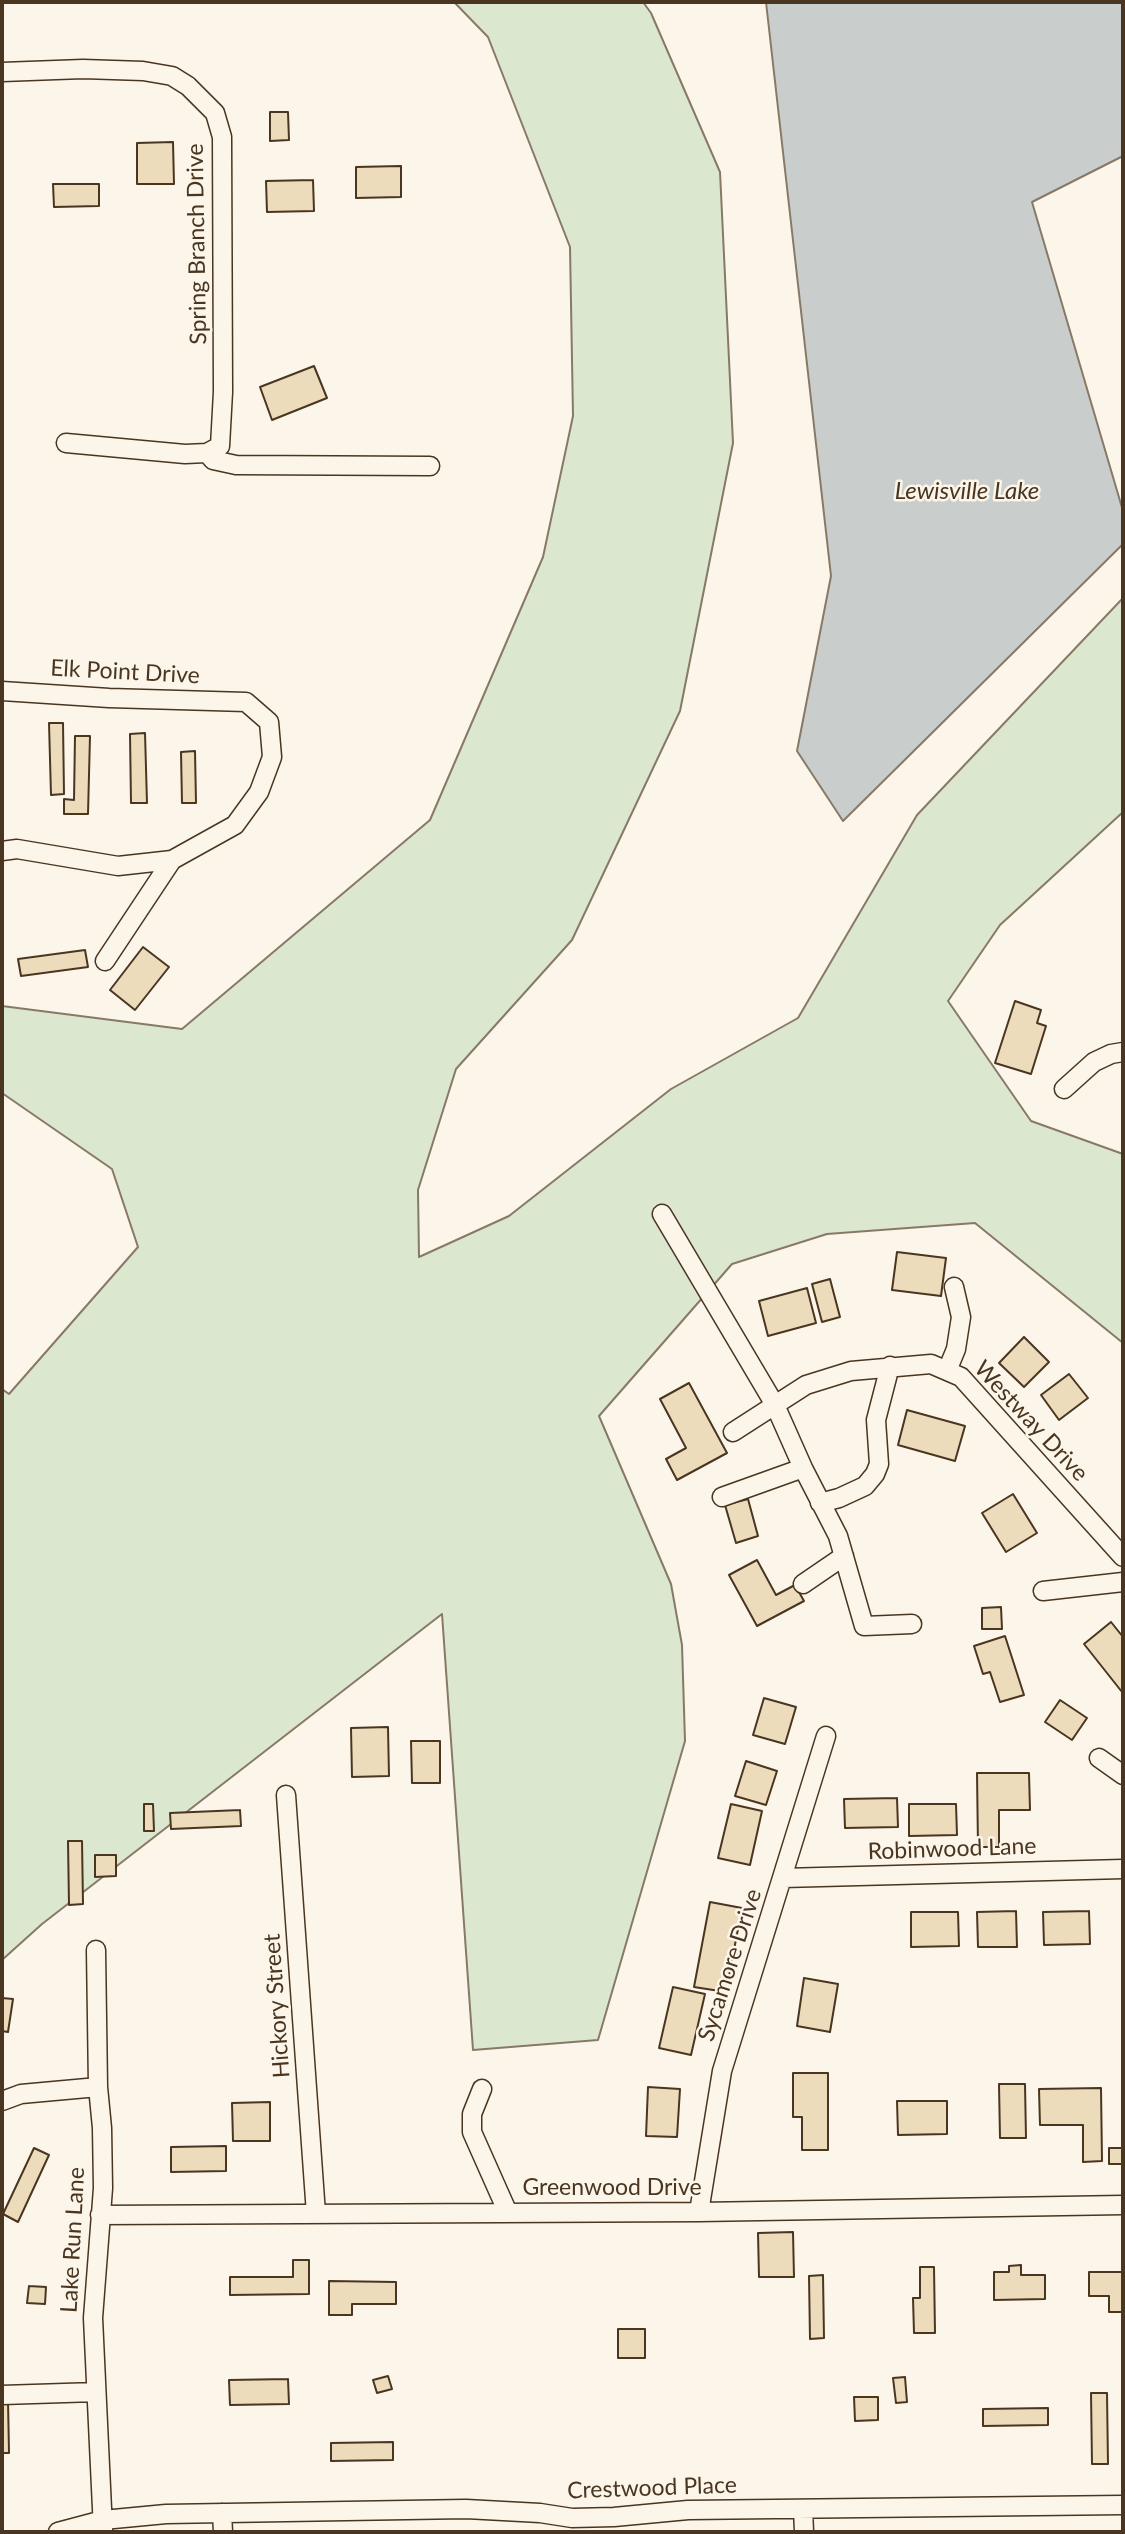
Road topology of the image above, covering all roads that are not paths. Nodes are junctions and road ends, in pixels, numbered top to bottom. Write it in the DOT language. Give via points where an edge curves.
graph roads {
  1 [pos="2,72"];
  2 [pos="66,443"];
  3 [pos="207,453"];
  4 [pos="430,466"];
  5 [pos="2,691"];
  6 [pos="2,852"];
  7 [pos="172,860"];
  8 [pos="105,961"];
  9 [pos="1123,1052"];
  10 [pos="1064,1089"];
  11 [pos="662,1214"];
  12 [pos="954,1287"];
  13 [pos="890,1366"];
  14 [pos="947,1371"];
  15 [pos="775,1405"];
  16 [pos="733,1432"];
  17 [pos="803,1468"];
  18 [pos="722,1497"];
  19 [pos="820,1503"];
  20 [pos="844,1556"];
  21 [pos="1123,1557"];
  22 [pos="1123,1583"];
  23 [pos="803,1584"];
  24 [pos="1043,1591"];
  25 [pos="912,1624"];
  26 [pos="826,1736"];
  27 [pos="1099,1758"];
  28 [pos="1123,1775"];
  29 [pos="286,1795"];
  30 [pos="1123,1868"];
  31 [pos="783,1878"];
  32 [pos="96,1950"];
  33 [pos="98,2087"];
  34 [pos="482,2089"];
  35 [pos="2,2102"];
  36 [pos="1123,2205"];
  37 [pos="698,2212"];
  38 [pos="508,2213"];
  39 [pos="316,2214"];
  40 [pos="100,2215"];
  41 [pos="96,2392"];
  42 [pos="2,2395"];
  43 [pos="1123,2505"];
  44 [pos="803,2509"];
  45 [pos="222,2513"];
  46 [pos="103,2526"];
  47 [pos="58,2532"];
  48 [pos="223,2532"];
  49 [pos="804,2532"];
  1 -- 3 [label="street, Spring Branch Drive" via="83,69 172,76 215,113 222,137 223,392 220,446"];
  2 -- 3 [label="street"];
  3 -- 4 [label="street" via="213,460 236,465"];
  5 -- 7 [label="street, Elk Point Drive" via="246,702 269,722 272,757 259,792 235,825"];
  6 -- 7 [label="street" via="18,849 118,866"];
  7 -- 8 [label="street"];
  9 -- 10 [label="street" via="1094,1062"];
  11 -- 15 [label="street"];
  12 -- 14 [label="street" via="961,1317"];
  13 -- 14 [label="street, Westway Drive" via="931,1364"];
  13 -- 15 [label="street, Westway Drive" via="851,1371 806,1385"];
  13 -- 19 [label="street" via="876,1420 879,1464 875,1474 865,1486"];
  14 -- 21 [label="street, Westway Drive" via="961,1377"];
  15 -- 16 [label="street, Westway Drive"];
  15 -- 17 [label="street"];
  17 -- 18 [label="street"];
  17 -- 19 [label="street"];
  19 -- 20 [label="street"];
  20 -- 23 [label="street"];
  20 -- 25 [label="street" via="864,1626"];
  22 -- 24 [label="street"];
  26 -- 31 [label="street, Sycamore Drive"];
  27 -- 28 [label="street"];
  29 -- 39 [label="street, Hickory Street"];
  30 -- 31 [label="street, Robinwood Lane"];
  31 -- 37 [label="street, Sycamore Drive" via="722,2071"];
  32 -- 33 [label="street, Lake Run Lane"];
  33 -- 35 [label="street" via="21,2094"];
  33 -- 40 [label="street, Lake Run Lane" via="103,2164"];
  34 -- 38 [label="street" via="472,2114 472,2132"];
  36 -- 37 [label="street, Greenwood Drive"];
  37 -- 38 [label="street, Greenwood Drive"];
  38 -- 39 [label="street, Greenwood Drive"];
  39 -- 40 [label="street, Greenwood Drive"];
  40 -- 41 [label="street, Lake Run Lane" via="93,2318"];
  41 -- 42 [label="street"];
  41 -- 46 [label="street, Lake Run Lane"];
  43 -- 44 [label="street, Crestwood Place"];
  44 -- 45 [label="street, Crestwood Place" via="572,2518 466,2509"];
  44 -- 49 [label="street"];
  45 -- 46 [label="street, Crestwood Place" via="166,2514"];
  45 -- 48 [label="street"];
  46 -- 47 [label="street, Crestwood Place"];
}
